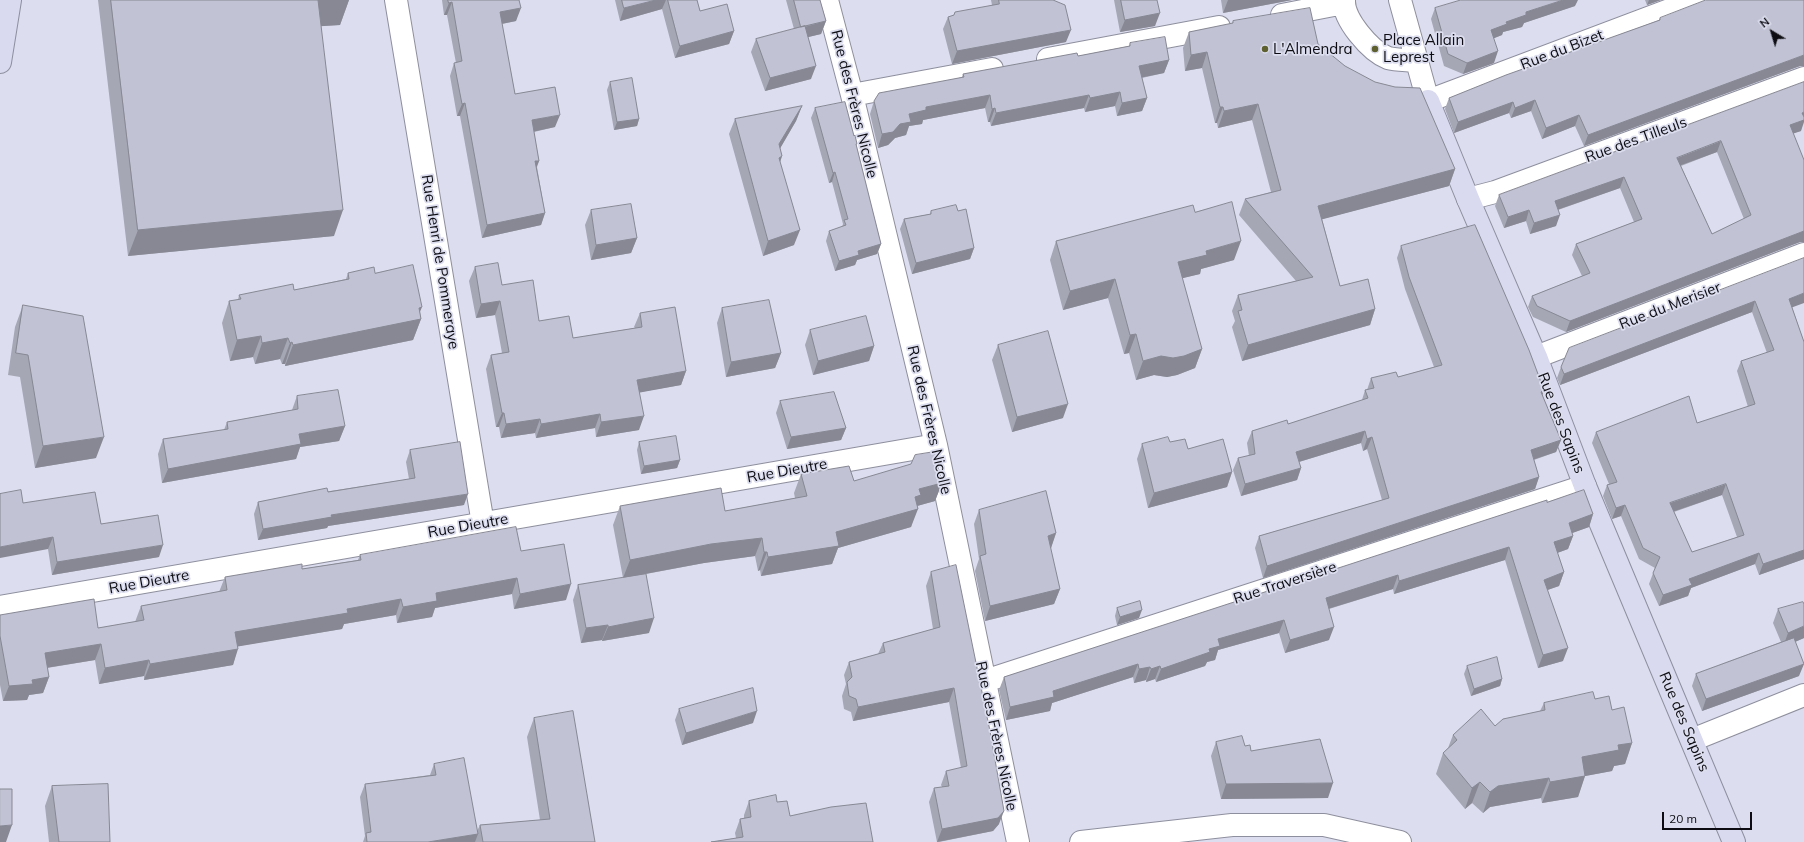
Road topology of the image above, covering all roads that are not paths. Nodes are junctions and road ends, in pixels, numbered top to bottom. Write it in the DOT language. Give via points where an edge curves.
graph roads {
  1 [pos="10,0"];
  2 [pos="396,0"];
  3 [pos="827,0"];
  4 [pos="1400,0"];
  5 [pos="1696,0"];
  6 [pos="1344,2"];
  7 [pos="1260,19"];
  8 [pos="1236,23"];
  9 [pos="1416,61"];
  10 [pos="0,62"];
  11 [pos="1804,78"];
  12 [pos="852,95"];
  13 [pos="1428,100"];
  14 [pos="1468,199"];
  15 [pos="1804,254"];
  16 [pos="1536,357"];
  17 [pos="936,445"];
  18 [pos="1585,486"];
  19 [pos="483,524"];
  20 [pos="0,608"];
  21 [pos="985,681"];
  22 [pos="1804,695"];
  23 [pos="1692,740"];
  24 [pos="1018,842"];
  25 [pos="1081,842"];
  26 [pos="1400,842"];
  27 [pos="1734,842"];
  1 -- 10 [label="street"];
  2 -- 19 [label="street, Rue Henri de Pommeraye"];
  3 -- 12 [label="street, Rue des Frères Nicolle"];
  4 -- 9 [label="street, Rue des Sapins"];
  5 -- 13 [label="street, Rue du Bizet"];
  6 -- 7 [label="street"];
  6 -- 9 [label="street" via="1352,25 1367,42 1388,58"];
  8 -- 12 [label="street"];
  9 -- 13 [label="street, Rue des Sapins"];
  11 -- 14 [label="street, Rue des Tilleuls" via="1495,192"];
  12 -- 17 [label="street, Rue des Frères Nicolle"];
  13 -- 14 [label="street, Rue des Sapins"];
  14 -- 16 [label="street, Rue des Sapins"];
  15 -- 16 [label="street, Rue du Merisier"];
  16 -- 18 [label="street, Rue des Sapins"];
  17 -- 19 [label="street, Rue Dieutre"];
  17 -- 21 [label="street, Rue des Frères Nicolle"];
  18 -- 21 [label="street, Rue Traversière"];
  18 -- 23 [label="street, Rue des Sapins"];
  19 -- 20 [label="street, Rue Dieutre"];
  21 -- 24 [label="street, Rue des Frères Nicolle"];
  22 -- 23 [label="street"];
  23 -- 27 [label="street, Rue des Sapins"];
  25 -- 26 [label="street" via="1232,825 1324,825"];
}
